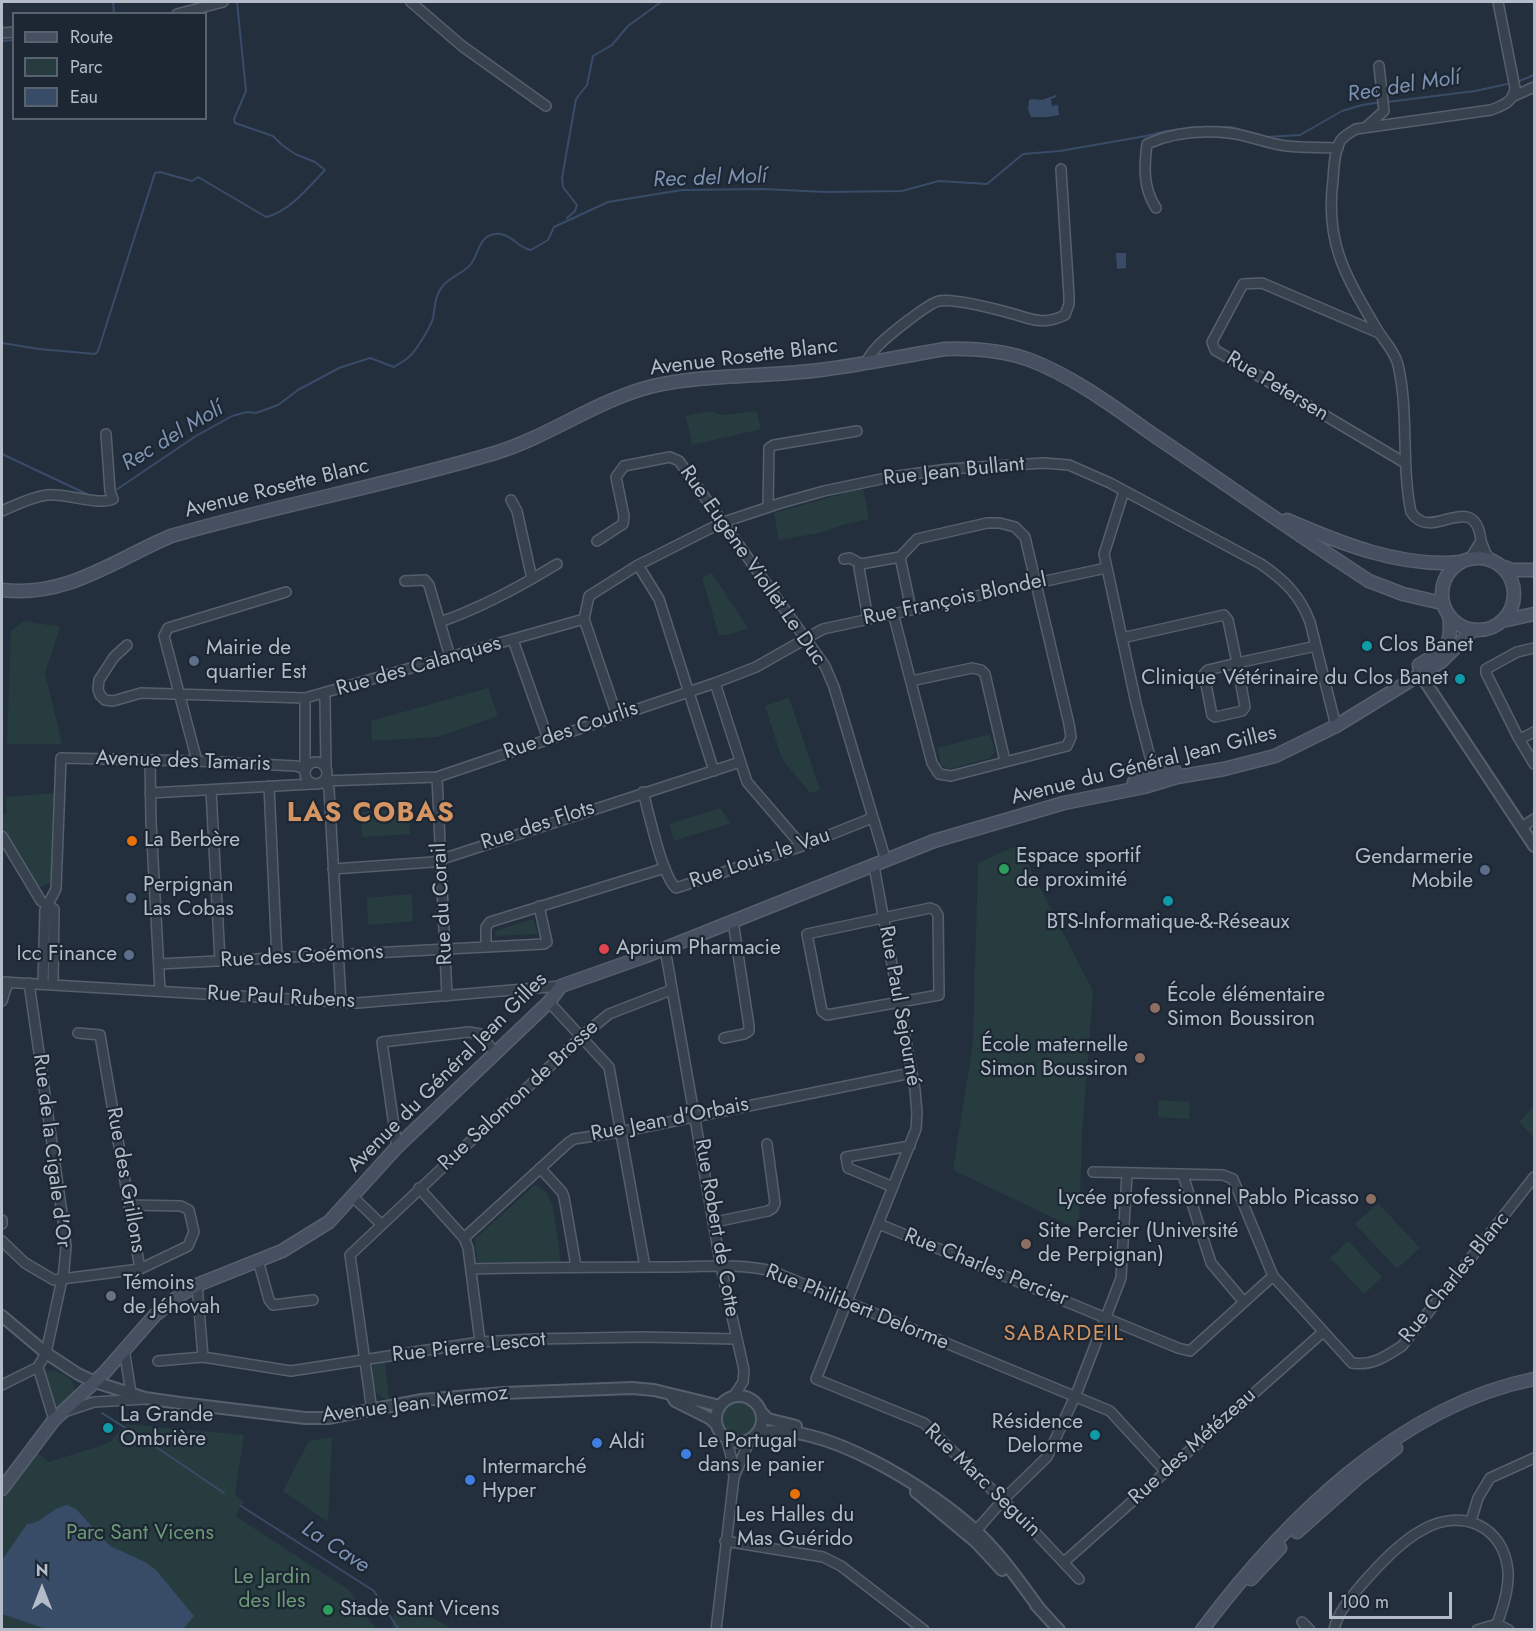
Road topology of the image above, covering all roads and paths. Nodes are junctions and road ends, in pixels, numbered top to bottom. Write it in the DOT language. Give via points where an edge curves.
graph roads {
  1 [pos="223,2"];
  2 [pos="411,2"];
  3 [pos="1498,2"];
  4 [pos="185,12"];
  5 [pos="1378,66"];
  6 [pos="1514,87"];
  7 [pos="1534,87"];
  8 [pos="546,106"];
  9 [pos="1365,127"];
  10 [pos="1338,148"];
  11 [pos="1061,169"];
  12 [pos="1156,208"];
  13 [pos="1379,333"];
  14 [pos="866,362"];
  15 [pos="857,431"];
  16 [pos="106,434"];
  17 [pos="1405,463"];
  18 [pos="1124,491"];
  19 [pos="511,500"];
  20 [pos="768,507"];
  21 [pos="1264,509"];
  22 [pos="2,511"];
  23 [pos="721,523"];
  24 [pos="597,541"];
  25 [pos="1480,541"];
  26 [pos="900,557"];
  27 [pos="844,559"];
  28 [pos="1465,560"];
  29 [pos="557,564"];
  30 [pos="861,564"];
  31 [pos="1497,564"];
  32 [pos="638,565"];
  33 [pos="1106,568"];
  34 [pos="1534,570"];
  35 [pos="532,579"];
  36 [pos="405,581"];
  37 [pos="1037,583"];
  38 [pos="2,590"];
  39 [pos="286,592"];
  40 [pos="911,609"];
  41 [pos="1446,610"];
  42 [pos="893,613"];
  43 [pos="1534,614"];
  44 [pos="584,619"];
  45 [pos="868,619"];
  46 [pos="1502,621"];
  47 [pos="440,622"];
  48 [pos="1473,630"];
  49 [pos="806,638"];
  50 [pos="1122,638"];
  51 [pos="513,640"];
  52 [pos="127,645"];
  53 [pos="1316,646"];
  54 [pos="1534,648"];
  55 [pos="450,657"];
  56 [pos="1425,662"];
  57 [pos="1238,663"];
  58 [pos="1420,674"];
  59 [pos="911,681"];
  60 [pos="715,684"];
  61 [pos="688,692"];
  62 [pos="322,694"];
  63 [pos="181,695"];
  64 [pos="305,698"];
  65 [pos="617,716"];
  66 [pos="1335,723"];
  67 [pos="1534,732"];
  68 [pos="548,739"];
  69 [pos="1520,740"];
  70 [pos="150,760"];
  71 [pos="196,761"];
  72 [pos="1005,761"];
  73 [pos="740,762"];
  74 [pos="1534,764"];
  75 [pos="326,767"];
  76 [pos="305,769"];
  77 [pos="714,771"];
  78 [pos="437,777"];
  79 [pos="1155,778"];
  80 [pos="324,781"];
  81 [pos="312,784"];
  82 [pos="269,786"];
  83 [pos="211,790"];
  84 [pos="644,792"];
  85 [pos="150,793"];
  86 [pos="872,818"];
  87 [pos="1534,819"];
  88 [pos="1522,827"];
  89 [pos="2,836"];
  90 [pos="802,846"];
  91 [pos="1534,846"];
  92 [pos="441,859"];
  93 [pos="886,861"];
  94 [pos="874,866"];
  95 [pos="665,868"];
  96 [pos="333,869"];
  97 [pos="49,906"];
  98 [pos="539,906"];
  99 [pos="883,919"];
  100 [pos="734,921"];
  101 [pos="486,946"];
  102 [pos="445,949"];
  103 [pos="665,949"];
  104 [pos="338,956"];
  105 [pos="277,958"];
  106 [pos="220,961"];
  107 [pos="159,964"];
  108 [pos="5,982"];
  109 [pos="29,984"];
  110 [pos="48,985"];
  111 [pos="561,986"];
  112 [pos="672,990"];
  113 [pos="160,991"];
  114 [pos="447,996"];
  115 [pos="2,1001"];
  116 [pos="340,1002"];
  117 [pos="549,1002"];
  118 [pos="898,1002"];
  119 [pos="78,1034"];
  120 [pos="582,1036"];
  121 [pos="724,1038"];
  122 [pos="382,1042"];
  123 [pos="370,1043"];
  124 [pos="496,1054"];
  125 [pos="911,1073"];
  126 [pos="695,1115"];
  127 [pos="620,1132"];
  128 [pos="766,1144"];
  129 [pos="910,1146"];
  130 [pos="397,1147"];
  131 [pos="540,1168"];
  132 [pos="1092,1172"];
  133 [pos="1127,1173"];
  134 [pos="1183,1174"];
  135 [pos="1534,1177"];
  136 [pos="892,1187"];
  137 [pos="418,1188"];
  138 [pos="352,1196"];
  139 [pos="129,1205"];
  140 [pos="715,1222"];
  141 [pos="381,1224"];
  142 [pos="879,1224"];
  143 [pos="464,1238"];
  144 [pos="2,1241"];
  145 [pos="258,1260"];
  146 [pos="576,1266"];
  147 [pos="645,1267"];
  148 [pos="722,1267"];
  149 [pos="140,1269"];
  150 [pos="471,1269"];
  151 [pos="1273,1276"];
  152 [pos="61,1280"];
  153 [pos="197,1285"];
  154 [pos="313,1300"];
  155 [pos="846,1302"];
  156 [pos="1244,1302"];
  157 [pos="2,1316"];
  158 [pos="1107,1318"];
  159 [pos="1323,1332"];
  160 [pos="736,1338"];
  161 [pos="480,1342"];
  162 [pos="124,1349"];
  163 [pos="46,1353"];
  164 [pos="203,1358"];
  165 [pos="158,1361"];
  166 [pos="364,1361"];
  167 [pos="38,1367"];
  168 [pos="1534,1379"];
  169 [pos="95,1382"];
  170 [pos="2,1385"];
  171 [pos="1534,1386"];
  172 [pos="130,1393"];
  173 [pos="672,1396"];
  174 [pos="1075,1396"];
  175 [pos="733,1397"];
  176 [pos="145,1398"];
  177 [pos="720,1406"];
  178 [pos="372,1411"];
  179 [pos="761,1412"];
  180 [pos="58,1416"];
  181 [pos="717,1425"];
  182 [pos="753,1437"];
  183 [pos="726,1438"];
  184 [pos="837,1444"];
  185 [pos="1534,1458"];
  186 [pos="884,1468"];
  187 [pos="1166,1472"];
  188 [pos="734,1477"];
  189 [pos="2,1489"];
  190 [pos="1003,1500"];
  191 [pos="1471,1521"];
  192 [pos="976,1533"];
  193 [pos="725,1541"];
  194 [pos="1064,1562"];
  195 [pos="1079,1579"];
  196 [pos="1497,1624"];
  197 [pos="716,1629"];
  198 [pos="924,1629"];
  199 [pos="1059,1629"];
  200 [pos="1202,1629"];
  201 [pos="1211,1629"];
  202 [pos="1332,1629"];
  203 [pos="1478,1629"];
  204 [pos="1509,1629"];
  1 -- 4 [label="street"];
  2 -- 8 [label="street" via="462,46"];
  3 -- 6 [label="street"];
  5 -- 9 [label="street" via="1384,111"];
  6 -- 7 [label="street"];
  6 -- 9 [label="street" via="1508,103 1491,110"];
  9 -- 10 [label="street" via="1341,140"];
  10 -- 12 [label="street" via="1290,146 1229,133 1167,136 1147,144 1147,187"];
  10 -- 13 [label="street" via="1331,197 1336,251"];
  11 -- 14 [label="street" via="1069,296 1065,315 1035,322 987,308 940,301 920,310 877,347"];
  13 -- 17 [label="street" via="1398,362"];
  13 -- 17 [label="street, Rue Petersen" via="1252,282 1243,284 1212,342 1215,350"];
  14 -- 21 [label="main road, Avenue Rosette Blanc" via="966,348 1031,361 1082,387"];
  14 -- 38 [label="main road, Avenue Rosette Blanc" via="821,370 674,382 645,389 588,410 497,452 171,536 68,585 31,591"];
  15 -- 20 [label="street" via="769,448"];
  16 -- 22 [label="street" via="113,499 108,502 47,495"];
  17 -- 25 [label="street" via="1408,499 1414,516 1433,524 1460,516 1468,519 1475,523"];
  18 -- 20 [label="street, Rue Jean Bullant" via="1069,465 1044,463 891,477"];
  18 -- 33 [label="street" via="1104,554"];
  18 -- 53 [label="street, Rue Jean Bullant" via="1282,579 1305,607"];
  19 -- 35 [label="street"];
  20 -- 23 [label="street, Rue Jean Bullant"];
  21 -- 28 [label="main road, Avenue Rosette Blanc" via="1369,550 1439,564"];
  21 -- 41 [label="main road, Avenue Rosette Blanc" via="1369,581"];
  23 -- 24 [label="street, Rue Eugène Viollet Le Duc" via="679,461 670,457 624,466 616,477 623,524"];
  23 -- 32 [label="street, Rue Jean Bullant"];
  23 -- 49 [label="street, Rue Eugène Viollet Le Duc"];
  25 -- 28 [label="street"];
  25 -- 31 [label="street"];
  26 -- 30 [label="street"];
  26 -- 37 [label="street" via="917,539 1000,523 1015,527 1025,537"];
  26 -- 40 [label="street"];
  27 -- 30 [label="street"];
  28 -- 31 [label="main road" via="1478,558"];
  28 -- 41 [label="main road" via="1452,568 1443,584"];
  29 -- 35 [label="street"];
  30 -- 45 [label="street"];
  31 -- 34 [label="main road" via="1512,570"];
  31 -- 46 [label="main road" via="1511,580 1514,598"];
  32 -- 44 [label="street, Rue Jean Bullant" via="589,596"];
  32 -- 61 [label="street" via="659,599"];
  33 -- 37 [label="street, Rue François Blondel"];
  33 -- 50 [label="street"];
  35 -- 47 [label="street"];
  36 -- 47 [label="street" via="425,580"];
  37 -- 40 [label="street, Rue François Blondel"];
  37 -- 72 [label="street" via="1071,737 1064,748"];
  39 -- 63 [label="street" via="168,628 164,636"];
  40 -- 42 [label="street, Rue François Blondel"];
  41 -- 48 [label="main road" via="1455,622"];
  41 -- 56 [label="main road, Avenue du Général Jean Gilles" via="1449,640"];
  42 -- 45 [label="street, Rue François Blondel"];
  42 -- 59 [label="street"];
  43 -- 46 [label="main road"];
  44 -- 51 [label="street, Rue des Calanques"];
  44 -- 65 [label="street"];
  45 -- 49 [label="street, Rue François Blondel" via="823,629"];
  46 -- 48 [label="main road" via="1488,629"];
  47 -- 55 [label="street"];
  48 -- 58 [label="main road, Avenue du Général Jean Gilles" via="1450,655"];
  49 -- 60 [label="street, Rue des Courlis" via="756,667"];
  49 -- 86 [label="street, Rue Eugène Viollet Le Duc" via="834,687"];
  50 -- 57 [label="street" via="1224,615"];
  50 -- 79 [label="street"];
  51 -- 55 [label="street, Rue des Calanques"];
  51 -- 68 [label="street"];
  52 -- 63 [label="street, Rue des Calanques" via="99,680 98,689 105,700 141,693"];
  53 -- 57 [label="street"];
  53 -- 66 [label="street, Rue Jean Bullant"];
  54 -- 69 [label="street" via="1517,652 1486,669"];
  55 -- 62 [label="street, Rue des Calanques"];
  56 -- 58 [label="street" via="1418,669"];
  56 -- 66 [label="main road, Avenue du Général Jean Gilles"];
  57 -- 57 [label="street" via="1204,674 1215,717 1245,707"];
  58 -- 66 [label="main road, Avenue du Général Jean Gilles"];
  58 -- 88 [label="street"];
  59 -- 72 [label="street" via="932,762 939,774 951,776"];
  59 -- 72 [label="street" via="972,668 981,670"];
  60 -- 61 [label="street, Rue des Courlis"];
  60 -- 73 [label="street"];
  61 -- 65 [label="street, Rue des Courlis"];
  61 -- 77 [label="street"];
  62 -- 64 [label="street, Rue des Calanques"];
  62 -- 75 [label="street"];
  63 -- 64 [label="street, Rue des Calanques"];
  63 -- 71 [label="street"];
  64 -- 76 [label="street"];
  65 -- 68 [label="street, Rue des Courlis"];
  66 -- 79 [label="main road, Avenue du Général Jean Gilles" via="1257,762"];
  67 -- 69 [label="street"];
  68 -- 78 [label="street, Rue des Courlis"];
  69 -- 74 [label="street"];
  70 -- 71 [label="street, Avenue des Tamaris"];
  70 -- 85 [label="street"];
  70 -- 97 [label="street, Avenue des Tamaris" via="61,758 56,889"];
  71 -- 76 [label="street, Avenue des Tamaris"];
  73 -- 77 [label="street, Rue des Flots"];
  73 -- 90 [label="street" via="747,782"];
  75 -- 76 [label="street" via="317,762"];
  75 -- 80 [label="street"];
  76 -- 81 [label="street" via="306,780"];
  77 -- 84 [label="street, Rue des Flots"];
  78 -- 80 [label="street, Rue des Courlis"];
  78 -- 92 [label="street, Rue du Corail"];
  79 -- 93 [label="main road, Avenue du Général Jean Gilles" via="1144,787 1064,803 934,841"];
  80 -- 81 [label="street"];
  80 -- 96 [label="street" via="328,789"];
  81 -- 82 [label="street"];
  82 -- 83 [label="street"];
  82 -- 105 [label="street"];
  83 -- 85 [label="street"];
  83 -- 106 [label="street"];
  84 -- 92 [label="street, Rue des Flots"];
  84 -- 95 [label="street, Rue Louis le Vau"];
  85 -- 107 [label="street"];
  86 -- 90 [label="street, Rue Louis le Vau"];
  86 -- 93 [label="street, Rue Eugène Viollet Le Duc"];
  87 -- 88 [label="street"];
  88 -- 91 [label="street"];
  89 -- 97 [label="street" via="41,901"];
  90 -- 95 [label="street, Rue Louis le Vau" via="676,888"];
  92 -- 96 [label="street, Rue des Flots"];
  92 -- 102 [label="street, Rue du Corail"];
  93 -- 94 [label="main road, Avenue du Général Jean Gilles"];
  94 -- 99 [label="street, Rue Paul Sejourné"];
  94 -- 100 [label="main road, Avenue du Général Jean Gilles"];
  95 -- 98 [label="street"];
  96 -- 104 [label="street"];
  97 -- 110 [label="street" via="45,910"];
  98 -- 101 [label="street" via="490,922 486,927"];
  98 -- 101 [label="street, Rue des Goémons" via="547,942"];
  99 -- 118 [label="street, Rue Paul Sejourné"];
  99 -- 118 [label="street" via="930,908 938,915 939,995"];
  99 -- 118 [label="street" via="807,934 822,1011 828,1015"];
  100 -- 103 [label="main road, Avenue du Général Jean Gilles"];
  100 -- 121 [label="street" via="749,1026 744,1034"];
  101 -- 102 [label="street, Rue des Goémons"];
  102 -- 104 [label="street, Rue des Goémons"];
  102 -- 114 [label="street, Rue du Corail"];
  103 -- 111 [label="main road, Avenue du Général Jean Gilles"];
  103 -- 112 [label="street, Rue Robert de Cotte"];
  104 -- 105 [label="street, Rue des Goémons"];
  104 -- 116 [label="street"];
  105 -- 106 [label="street, Rue des Goémons"];
  106 -- 107 [label="street, Rue des Goémons"];
  107 -- 113 [label="street"];
  108 -- 109 [label="street, Rue Paul Rubens"];
  108 -- 115 [label="street"];
  109 -- 110 [label="street, Rue Paul Rubens"];
  109 -- 152 [label="street, Rue de la Cigale d'Or" via="66,1246"];
  110 -- 113 [label="street, Rue Paul Rubens"];
  111 -- 114 [label="street, Rue Paul Rubens"];
  111 -- 117 [label="main road, Avenue du Général Jean Gilles"];
  112 -- 120 [label="street, Rue Salomon de Brosse" via="609,1014"];
  112 -- 126 [label="street, Rue Robert de Cotte"];
  113 -- 116 [label="street, Rue Paul Rubens"];
  114 -- 116 [label="street, Rue Paul Rubens"];
  117 -- 120 [label="street"];
  117 -- 124 [label="main road, Avenue du Général Jean Gilles"];
  118 -- 125 [label="street, Rue Paul Sejourné"];
  119 -- 139 [label="street, Rue des Grillons" via="100,1035"];
  120 -- 127 [label="street" via="609,1067"];
  120 -- 137 [label="street, Rue Salomon de Brosse"];
  122 -- 123 [label="street"];
  122 -- 124 [label="street" via="469,1032 480,1034"];
  122 -- 130 [label="street"];
  124 -- 130 [label="main road, Avenue du Général Jean Gilles"];
  125 -- 126 [label="street, Rue Jean d'Orbais"];
  125 -- 129 [label="street, Rue Paul Sejourné" via="917,1113"];
  126 -- 127 [label="street, Rue Jean d'Orbais"];
  126 -- 140 [label="street, Rue Robert de Cotte"];
  127 -- 131 [label="street, Rue Jean d'Orbais" via="574,1138"];
  127 -- 147 [label="street"];
  128 -- 140 [label="street" via="773,1208"];
  129 -- 136 [label="street, Rue Paul Sejourné"];
  129 -- 136 [label="street" via="846,1158 848,1168"];
  130 -- 138 [label="main road, Avenue du Général Jean Gilles"];
  131 -- 143 [label="street, Rue Jean d'Orbais"];
  131 -- 146 [label="street" via="564,1197"];
  132 -- 133 [label="street"];
  133 -- 134 [label="street"];
  133 -- 158 [label="street" via="1121,1278"];
  134 -- 151 [label="street, Rue Charles Blanc" via="1233,1179"];
  134 -- 156 [label="street" via="1211,1263"];
  135 -- 159 [label="street, Rue Charles Blanc" via="1402,1346 1376,1362 1362,1364 1352,1362"];
  136 -- 142 [label="street, Rue Paul Sejourné"];
  137 -- 141 [label="street, Rue Salomon de Brosse"];
  137 -- 143 [label="street"];
  138 -- 141 [label="street"];
  138 -- 145 [label="main road, Avenue du Général Jean Gilles" via="329,1222 282,1251"];
  139 -- 149 [label="street, Rue des Grillons"];
  139 -- 149 [label="street" via="181,1206 189,1210 194,1232 188,1246"];
  140 -- 148 [label="street, Rue Robert de Cotte"];
  141 -- 166 [label="street, Rue Salomon de Brosse" via="350,1256"];
  142 -- 155 [label="street, Rue Paul Sejourné"];
  142 -- 158 [label="street, Rue Charles Percier"];
  143 -- 150 [label="street"];
  144 -- 152 [label="street" via="25,1263"];
  145 -- 153 [label="main road, Avenue du Général Jean Gilles"];
  145 -- 154 [label="street" via="273,1305"];
  146 -- 147 [label="street, Rue Philibert Delorme"];
  146 -- 150 [label="street, Rue Philibert Delorme"];
  147 -- 148 [label="street, Rue Philibert Delorme"];
  148 -- 155 [label="street, Rue Philibert Delorme" via="772,1271"];
  148 -- 160 [label="street, Rue Robert de Cotte"];
  149 -- 152 [label="street, Rue des Grillons"];
  150 -- 161 [label="street"];
  151 -- 156 [label="street, Rue Charles Percier"];
  151 -- 159 [label="street, Rue Charles Blanc"];
  152 -- 163 [label="street, Rue de la Cigale d'Or"];
  153 -- 162 [label="main road, Avenue du Général Jean Gilles" via="155,1315"];
  153 -- 164 [label="street"];
  155 -- 174 [label="street, Rue Philibert Delorme"];
  155 -- 190 [label="street, Rue Marc Seguin" via="816,1379 924,1423"];
  156 -- 158 [label="street, Rue Charles Percier" via="1190,1351"];
  157 -- 163 [label="street, Avenue Jean Mermoz"];
  158 -- 174 [label="street"];
  159 -- 187 [label="street, Rue des Métézeau"];
  160 -- 161 [label="street, Rue Pierre Lescot"];
  160 -- 175 [label="street, Rue Robert de Cotte" via="744,1370 743,1382"];
  161 -- 166 [label="street, Rue Pierre Lescot"];
  162 -- 169 [label="main road, Avenue du Général Jean Gilles"];
  162 -- 172 [label="street"];
  163 -- 167 [label="street, Rue de la Cigale d'Or"];
  163 -- 169 [label="street, Avenue Jean Mermoz"];
  164 -- 165 [label="street, Rue Pierre Lescot"];
  164 -- 166 [label="street, Rue Pierre Lescot" via="291,1371"];
  166 -- 178 [label="street, Rue Salomon de Brosse"];
  167 -- 170 [label="street"];
  167 -- 180 [label="street"];
  168 -- 200 [label="main road" via="1480,1393 1391,1441 1312,1506 1260,1556"];
  169 -- 172 [label="street, Avenue Jean Mermoz"];
  169 -- 180 [label="main road, Avenue du Général Jean Gilles"];
  171 -- 201 [label="main road" via="1480,1402 1402,1442 1277,1550"];
  172 -- 176 [label="street, Avenue Jean Mermoz"];
  173 -- 177 [label="street, Avenue Jean Mermoz"];
  173 -- 178 [label="street, Avenue Jean Mermoz" via="632,1388 502,1393 422,1400"];
  173 -- 181 [label="street, Avenue Jean Mermoz"];
  174 -- 187 [label="street, Rue Philibert Delorme" via="1110,1411"];
  174 -- 190 [label="street" via="1047,1457"];
  175 -- 177 [label="street"];
  175 -- 179 [label="street" via="753,1401"];
  176 -- 178 [label="street, Avenue Jean Mermoz" via="305,1418"];
  176 -- 180 [label="street" via="94,1402"];
  177 -- 181 [label="street"];
  179 -- 182 [label="street" via="762,1420"];
  179 -- 184 [label="street" via="768,1419 822,1434"];
  180 -- 189 [label="main road, Avenue du Général Jean Gilles"];
  181 -- 183 [label="street"];
  182 -- 183 [label="street" via="738,1442"];
  182 -- 184 [label="street" via="766,1431 785,1431"];
  182 -- 188 [label="street"];
  183 -- 188 [label="street"];
  184 -- 186 [label="street"];
  185 -- 191 [label="street" via="1490,1478"];
  186 -- 192 [label="street"];
  186 -- 192 [label="street" via="919,1486"];
  187 -- 194 [label="street, Rue des Métézeau"];
  188 -- 193 [label="street"];
  190 -- 192 [label="street"];
  190 -- 194 [label="street, Rue Marc Seguin"];
  191 -- 196 [label="street" via="1497,1538 1503,1551 1508,1571 1505,1601"];
  191 -- 202 [label="street" via="1453,1520 1425,1528 1402,1545 1372,1572"];
  192 -- 199 [label="street"];
  193 -- 197 [label="street"];
  193 -- 198 [label="street" via="823,1557 841,1566"];
  194 -- 195 [label="street, Rue Marc Seguin"];
  196 -- 203 [label="street"];
  196 -- 204 [label="street"];
}
